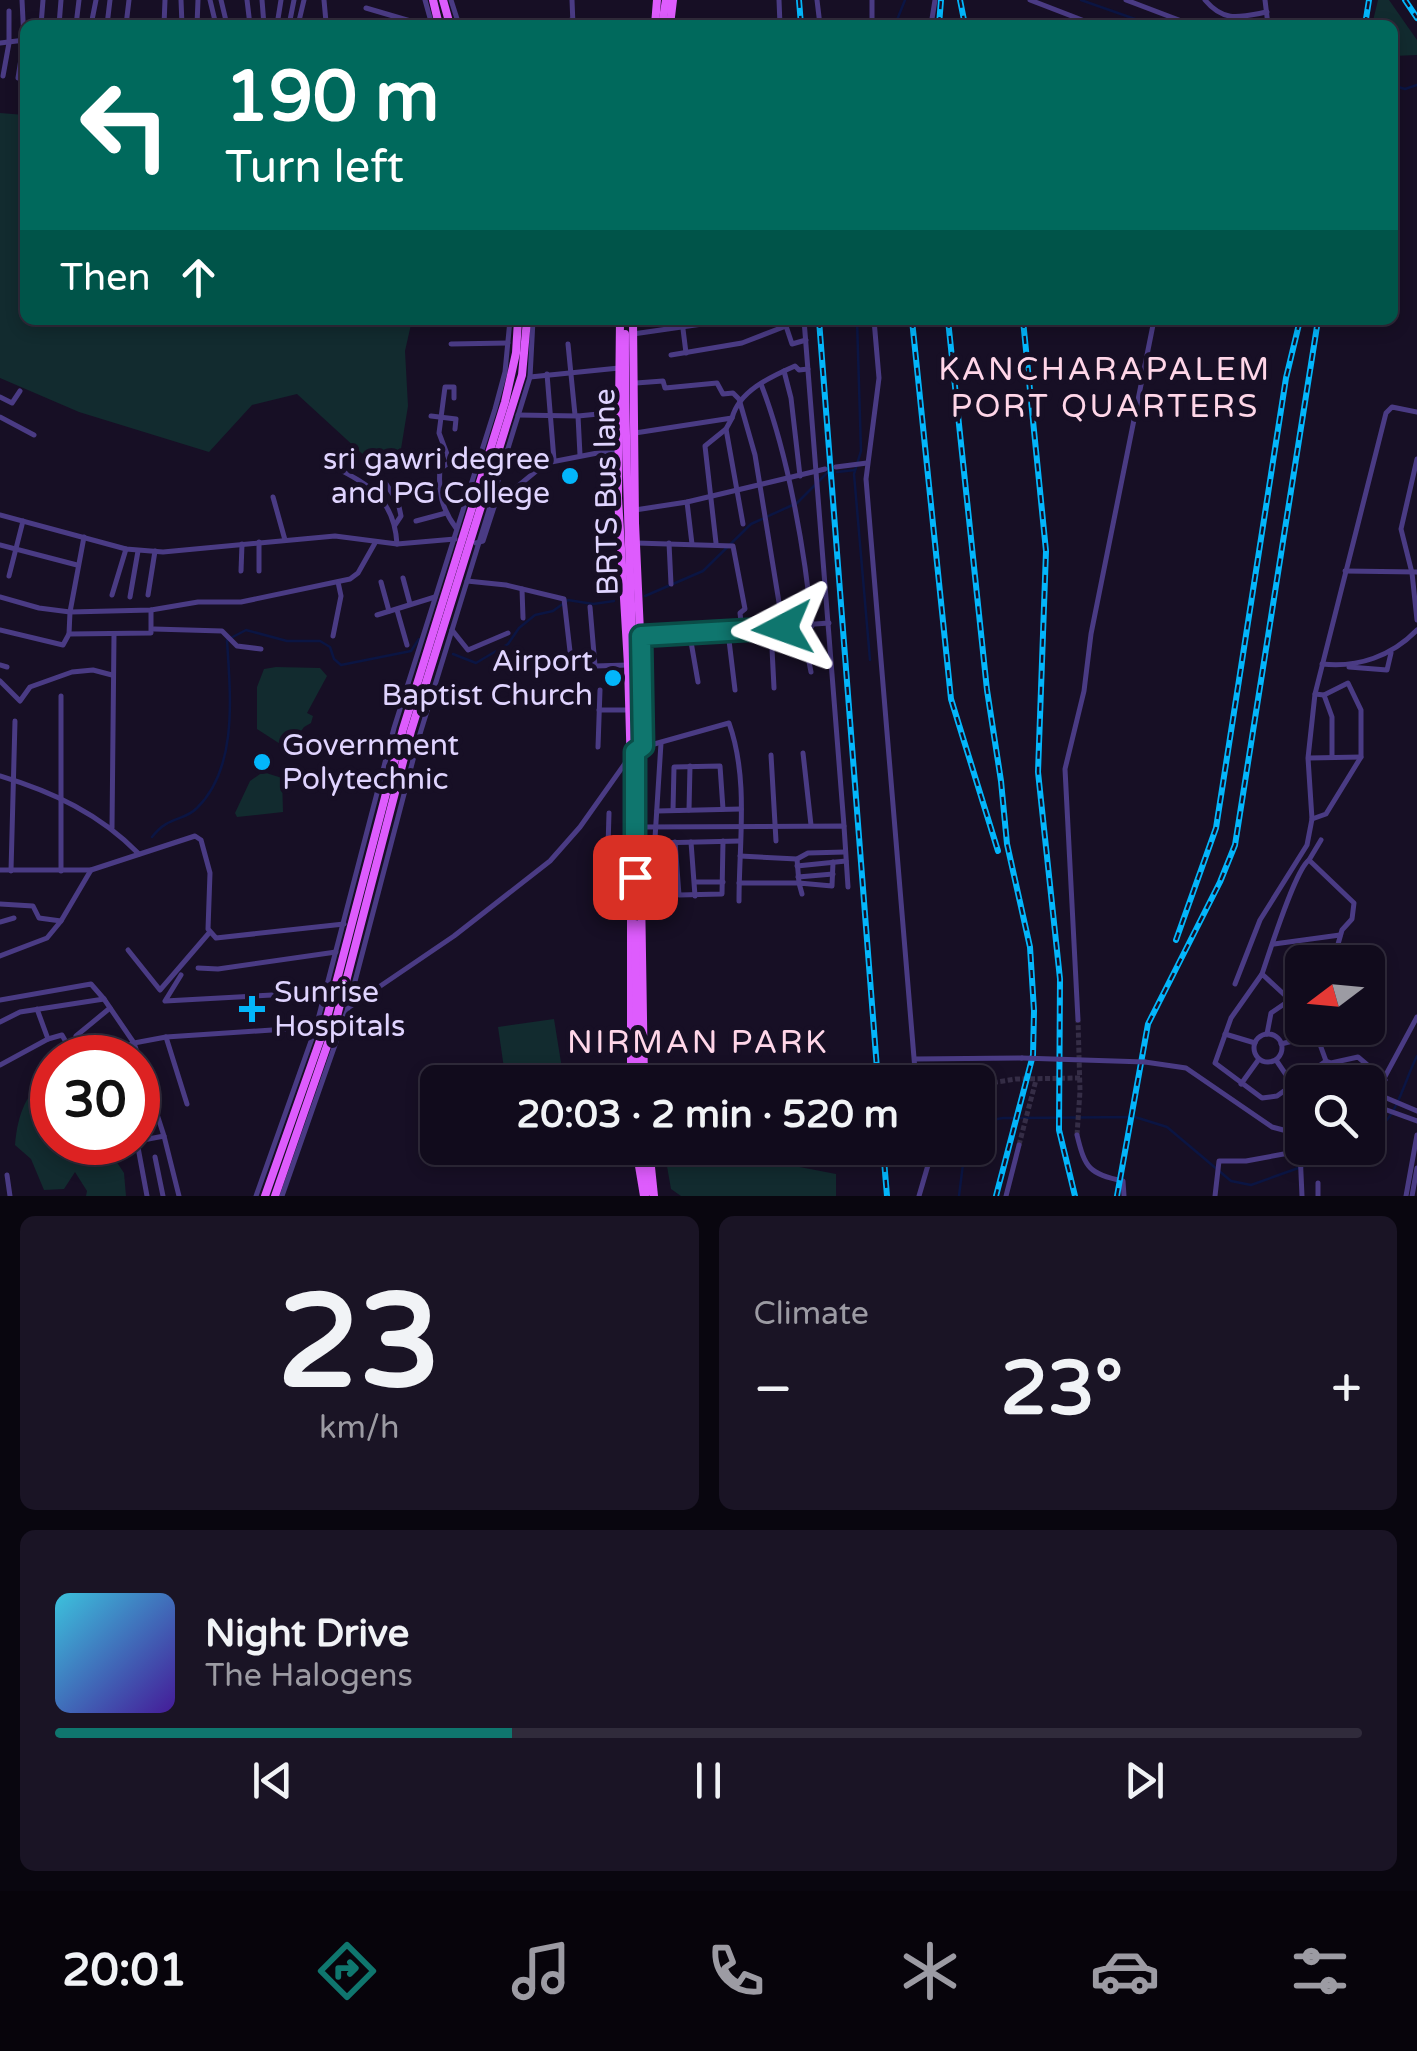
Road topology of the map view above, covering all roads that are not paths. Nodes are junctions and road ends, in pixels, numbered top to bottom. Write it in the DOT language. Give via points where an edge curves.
graph roads {
  1 [pos="1030,0"];
  2 [pos="1126,0"];
  3 [pos="1151,0"];
  4 [pos="1205,0"];
  5 [pos="1264,0"];
  6 [pos="366,8"];
  7 [pos="1146,8"];
  8 [pos="9,11"];
  9 [pos="1267,12"];
  10 [pos="410,20"];
  11 [pos="1082,20"];
  12 [pos="1178,20"];
  13 [pos="1268,20"];
  14 [pos="20,41"];
  15 [pos="0,43"];
  16 [pos="9,43"];
  17 [pos="20,65"];
  18 [pos="2,76"];
  19 [pos="18,78"];
  20 [pos="510,325"];
  21 [pos="518,325"];
  22 [pos="530,325"];
  23 [pos="622,325"];
  24 [pos="622,325"];
  25 [pos="633,325"];
  26 [pos="701,325"];
  27 [pos="780,325"];
  28 [pos="786,325"];
  29 [pos="804,325"];
  30 [pos="874,325"];
  31 [pos="1153,325"];
  32 [pos="683,328"];
  33 [pos="632,334"];
  34 [pos="806,340"];
  35 [pos="508,342"];
  36 [pos="451,344"];
  37 [pos="568,344"];
  38 [pos="686,353"];
  39 [pos="670,355"];
  40 [pos="619,368"];
  41 [pos="808,369"];
  42 [pos="572,371"];
  43 [pos="784,371"];
  44 [pos="517,374"];
  45 [pos="547,374"];
  46 [pos="636,383"];
  47 [pos="761,384"];
  48 [pos="20,390"];
  49 [pos="0,398"];
  50 [pos="454,398"];
  51 [pos="739,400"];
  52 [pos="618,412"];
  53 [pos="1417,412"];
  54 [pos="549,414"];
  55 [pos="518,415"];
  56 [pos="576,415"];
  57 [pos="432,416"];
  58 [pos="0,417"];
  59 [pos="440,417"];
  60 [pos="732,418"];
  61 [pos="726,429"];
  62 [pos="455,430"];
  63 [pos="632,434"];
  64 [pos="34,435"];
  65 [pos="627,448"];
  66 [pos="580,455"];
  67 [pos="1417,459"];
  68 [pos="554,460"];
  69 [pos="327,463"];
  70 [pos="860,464"];
  71 [pos="836,467"];
  72 [pos="825,469"];
  73 [pos="816,470"];
  74 [pos="800,476"];
  75 [pos="786,478"];
  76 [pos="761,483"];
  77 [pos="386,484"];
  78 [pos="738,488"];
  79 [pos="713,494"];
  80 [pos="273,497"];
  81 [pos="1417,497"];
  82 [pos="1408,498"];
  83 [pos="493,502"];
  84 [pos="688,502"];
  85 [pos="635,510"];
  86 [pos="446,513"];
  87 [pos="0,515"];
  88 [pos="24,520"];
  89 [pos="416,522"];
  90 [pos="744,524"];
  91 [pos="395,525"];
  92 [pos="456,528"];
  93 [pos="84,537"];
  94 [pos="285,540"];
  95 [pos="466,541"];
  96 [pos="259,542"];
  97 [pos="375,543"];
  98 [pos="636,543"];
  99 [pos="669,543"];
  100 [pos="716,543"];
  101 [pos="0,544"];
  102 [pos="242,544"];
  103 [pos="398,544"];
  104 [pos="692,544"];
  105 [pos="16,549"];
  106 [pos="126,549"];
  107 [pos="138,551"];
  108 [pos="155,552"];
  109 [pos="77,566"];
  110 [pos="241,571"];
  111 [pos="258,571"];
  112 [pos="1344,571"];
  113 [pos="1415,572"];
  114 [pos="9,576"];
  115 [pos="403,578"];
  116 [pos="466,581"];
  117 [pos="338,582"];
  118 [pos="381,582"];
  119 [pos="671,584"];
  120 [pos="522,590"];
  121 [pos="148,595"];
  122 [pos="112,596"];
  123 [pos="0,597"];
  124 [pos="130,597"];
  125 [pos="435,598"];
  126 [pos="1416,600"];
  127 [pos="410,604"];
  128 [pos="590,607"];
  129 [pos="152,610"];
  130 [pos="393,610"];
  131 [pos="70,612"];
  132 [pos="377,615"];
  133 [pos="523,618"];
  134 [pos="1417,620"];
  135 [pos="829,624"];
  136 [pos="812,626"];
  137 [pos="786,627"];
  138 [pos="154,629"];
  139 [pos="0,630"];
  140 [pos="452,630"];
  141 [pos="742,630"];
  142 [pos="771,630"];
  143 [pos="1417,630"];
  144 [pos="728,632"];
  145 [pos="508,633"];
  146 [pos="69,634"];
  147 [pos="690,635"];
  148 [pos="114,636"];
  149 [pos="333,636"];
  150 [pos="641,636"];
  151 [pos="407,645"];
  152 [pos="260,649"];
  153 [pos="1391,653"];
  154 [pos="570,660"];
  155 [pos="1322,664"];
  156 [pos="628,666"];
  157 [pos="1345,666"];
  158 [pos="811,672"];
  159 [pos="112,676"];
  160 [pos="0,681"];
  161 [pos="698,682"];
  162 [pos="1348,683"];
  163 [pos="774,688"];
  164 [pos="600,690"];
  165 [pos="736,690"];
  166 [pos="1314,694"];
  167 [pos="1324,694"];
  168 [pos="62,696"];
  169 [pos="599,710"];
  170 [pos="628,710"];
  171 [pos="15,721"];
  172 [pos="661,743"];
  173 [pos="598,747"];
  174 [pos="636,752"];
  175 [pos="803,754"];
  176 [pos="771,755"];
  177 [pos="1332,757"];
  178 [pos="1362,757"];
  179 [pos="1308,758"];
  180 [pos="690,766"];
  181 [pos="0,776"];
  182 [pos="14,780"];
  183 [pos="61,799"];
  184 [pos="741,809"];
  185 [pos="674,810"];
  186 [pos="689,810"];
  187 [pos="723,810"];
  188 [pos="657,811"];
  189 [pos="609,813"];
  190 [pos="1312,819"];
  191 [pos="383,824"];
  192 [pos="742,824"];
  193 [pos="776,825"];
  194 [pos="811,825"];
  195 [pos="655,826"];
  196 [pos="844,826"];
  197 [pos="640,827"];
  198 [pos="112,828"];
  199 [pos="740,840"];
  200 [pos="1321,840"];
  201 [pos="722,841"];
  202 [pos="776,841"];
  203 [pos="675,842"];
  204 [pos="691,842"];
  205 [pos="656,843"];
  206 [pos="630,846"];
  207 [pos="608,847"];
  208 [pos="846,852"];
  209 [pos="139,854"];
  210 [pos="740,856"];
  211 [pos="1308,860"];
  212 [pos="846,861"];
  213 [pos="797,862"];
  214 [pos="833,862"];
  215 [pos="0,870"];
  216 [pos="92,870"];
  217 [pos="11,871"];
  218 [pos="61,871"];
  219 [pos="833,874"];
  220 [pos="798,880"];
  221 [pos="694,882"];
  222 [pos="722,882"];
  223 [pos="739,882"];
  224 [pos="602,884"];
  225 [pos="848,887"];
  226 [pos="802,894"];
  227 [pos="695,896"];
  228 [pos="662,898"];
  229 [pos="739,901"];
  230 [pos="0,904"];
  231 [pos="14,918"];
  232 [pos="61,921"];
  233 [pos="0,922"];
  234 [pos="344,924"];
  235 [pos="209,933"];
  236 [pos="1340,935"];
  237 [pos="1274,944"];
  238 [pos="1337,945"];
  239 [pos="128,950"];
  240 [pos="336,952"];
  241 [pos="0,956"];
  242 [pos="198,968"];
  243 [pos="1262,974"];
  244 [pos="181,975"];
  245 [pos="1235,984"];
  246 [pos="326,992"];
  247 [pos="1285,995"];
  248 [pos="104,999"];
  249 [pos="0,1000"];
  250 [pos="1285,1003"];
  251 [pos="110,1008"];
  252 [pos="348,1008"];
  253 [pos="37,1009"];
  254 [pos="1417,1018"];
  255 [pos="1078,1020"];
  256 [pos="0,1022"];
  257 [pos="316,1027"];
  258 [pos="1225,1034"];
  259 [pos="1267,1034"];
  260 [pos="47,1035"];
  261 [pos="77,1035"];
  262 [pos="129,1035"];
  263 [pos="166,1038"];
  264 [pos="160,1039"];
  265 [pos="1285,1042"];
  266 [pos="1255,1043"];
  267 [pos="1281,1044"];
  268 [pos="1320,1045"];
  269 [pos="30,1049"];
  270 [pos="914,1059"];
  271 [pos="1259,1059"];
  272 [pos="1276,1060"];
  273 [pos="1326,1061"];
  274 [pos="0,1065"];
  275 [pos="637,1065"];
  276 [pos="638,1065"];
  277 [pos="638,1065"];
  278 [pos="915,1065"];
  279 [pos="1320,1065"];
  280 [pos="1367,1065"];
  281 [pos="1285,1073"];
  282 [pos="1385,1080"];
  283 [pos="1241,1084"];
  284 [pos="1285,1090"];
  285 [pos="1385,1099"];
  286 [pos="187,1104"];
  287 [pos="1385,1110"];
  288 [pos="1413,1110"];
  289 [pos="1417,1121"];
  290 [pos="160,1124"];
  291 [pos="1285,1132"];
  292 [pos="1077,1135"];
  293 [pos="1417,1135"];
  294 [pos="164,1136"];
  295 [pos="160,1137"];
  296 [pos="1019,1145"];
  297 [pos="1285,1152"];
  298 [pos="141,1165"];
  299 [pos="157,1165"];
  300 [pos="644,1165"];
  301 [pos="928,1165"];
  302 [pos="1302,1165"];
  303 [pos="1417,1168"];
  304 [pos="7,1175"];
  305 [pos="1318,1183"];
  306 [pos="10,1196"];
  307 [pos="147,1196"];
  308 [pos="163,1196"];
  309 [pos="179,1196"];
  310 [pos="256,1196"];
  311 [pos="266,1196"];
  312 [pos="278,1196"];
  313 [pos="649,1196"];
  314 [pos="919,1196"];
  315 [pos="1006,1196"];
  316 [pos="1124,1196"];
  317 [pos="1215,1196"];
  318 [pos="1302,1196"];
  319 [pos="1318,1196"];
  320 [pos="1409,1196"];
  1 -- 11 [label="street"];
  2 -- 7 [label="street"];
  3 -- 7 [label="street"];
  4 -- 9 [label="street" via="1219,16"];
  5 -- 9 [label="street"];
  6 -- 10 [label="street"];
  7 -- 12 [label="street"];
  8 -- 16 [label="street"];
  9 -- 13 [label="street"];
  14 -- 16 [label="street"];
  15 -- 16 [label="street"];
  16 -- 18 [label="street"];
  17 -- 19 [label="street"];
  20 -- 35 [label="street"];
  21 -- 44 [label="main road"];
  22 -- 44 [label="main road"];
  23 -- 40 [label="main road"];
  24 -- 63 [label="main road, BRTS Bus lane"];
  25 -- 33 [label="main road"];
  26 -- 32 [label="street"];
  27 -- 38 [label="street" via="742,342"];
  28 -- 34 [label="street" via="792,344"];
  29 -- 34 [label="street"];
  30 -- 70 [label="street" via="879,378"];
  31 -- 255 [label="street" via="1066,770"];
  32 -- 33 [label="street"];
  32 -- 38 [label="street"];
  33 -- 46 [label="main road"];
  34 -- 41 [label="street"];
  35 -- 36 [label="street"];
  35 -- 44 [label="street"];
  37 -- 42 [label="street"];
  38 -- 39 [label="street"];
  40 -- 42 [label="street"];
  40 -- 52 [label="main road"];
  41 -- 43 [label="street"];
  41 -- 73 [label="street"];
  42 -- 45 [label="street"];
  42 -- 56 [label="street"];
  43 -- 47 [label="street"];
  43 -- 74 [label="street"];
  44 -- 45 [label="street"];
  44 -- 55 [label="street"];
  44 -- 92 [label="street"];
  44 -- 95 [label="main road"];
  45 -- 54 [label="street"];
  46 -- 51 [label="street" via="663,381 665,388 717,382 723,394"];
  46 -- 63 [label="main road"];
  47 -- 51 [label="street"];
  47 -- 75 [label="street"];
  48 -- 49 [label="street" via="12,403"];
  50 -- 59 [label="street" via="454,387 446,387"];
  51 -- 60 [label="street"];
  51 -- 76 [label="street"];
  52 -- 56 [label="street"];
  52 -- 65 [label="main road"];
  53 -- 112 [label="street" via="1386,413"];
  54 -- 55 [label="street"];
  54 -- 56 [label="street"];
  54 -- 68 [label="street"];
  55 -- 83 [label="street"];
  56 -- 66 [label="street"];
  57 -- 59 [label="street"];
  58 -- 64 [label="street"];
  59 -- 62 [label="street" via="456,419"];
  59 -- 86 [label="street" via="450,462 440,471 438,488"];
  60 -- 61 [label="street"];
  60 -- 63 [label="street"];
  61 -- 78 [label="street"];
  61 -- 79 [label="street" via="705,446"];
  63 -- 65 [label="main road"];
  65 -- 66 [label="street"];
  65 -- 85 [label="main road"];
  65 -- 156 [label="main road" via="619,528"];
  65 -- 174 [label="main road, BRTS Bus lane"];
  66 -- 68 [label="street"];
  67 -- 82 [label="street"];
  68 -- 83 [label="street"];
  69 -- 91 [label="street" via="374,488"];
  70 -- 71 [label="street"];
  70 -- 270 [label="street"];
  72 -- 73 [label="street"];
  73 -- 74 [label="street"];
  73 -- 135 [label="street"];
  74 -- 75 [label="street"];
  75 -- 76 [label="street"];
  75 -- 136 [label="street"];
  76 -- 78 [label="street"];
  76 -- 137 [label="street"];
  77 -- 91 [label="street" via="400,511"];
  78 -- 79 [label="street"];
  78 -- 90 [label="street"];
  79 -- 84 [label="street"];
  79 -- 100 [label="street"];
  80 -- 94 [label="street"];
  81 -- 82 [label="street"];
  82 -- 113 [label="street" via="1400,530"];
  83 -- 95 [label="street"];
  84 -- 85 [label="street"];
  84 -- 104 [label="street"];
  85 -- 98 [label="main road"];
  86 -- 89 [label="street"];
  86 -- 92 [label="street"];
  87 -- 88 [label="street"];
  88 -- 93 [label="street"];
  88 -- 105 [label="street"];
  91 -- 103 [label="street"];
  92 -- 95 [label="street"];
  93 -- 106 [label="street"];
  93 -- 109 [label="street"];
  94 -- 96 [label="street"];
  94 -- 97 [label="street" via="335,536"];
  95 -- 103 [label="street"];
  95 -- 116 [label="street"];
  95 -- 125 [label="street"];
  95 -- 191 [label="main road" via="402,729"];
  96 -- 102 [label="street"];
  96 -- 111 [label="street"];
  97 -- 103 [label="street"];
  97 -- 117 [label="street" via="356,577"];
  98 -- 99 [label="street"];
  98 -- 150 [label="main road"];
  99 -- 104 [label="street"];
  99 -- 119 [label="street"];
  100 -- 104 [label="street"];
  100 -- 141 [label="street" via="730,545 745,609"];
  101 -- 105 [label="street"];
  102 -- 108 [label="street"];
  102 -- 110 [label="street"];
  105 -- 109 [label="street"];
  105 -- 114 [label="street"];
  106 -- 107 [label="street"];
  106 -- 122 [label="street"];
  107 -- 108 [label="street"];
  107 -- 124 [label="street"];
  108 -- 121 [label="street"];
  109 -- 131 [label="street"];
  112 -- 113 [label="street"];
  112 -- 155 [label="street"];
  113 -- 126 [label="street"];
  115 -- 127 [label="street"];
  116 -- 120 [label="street"];
  116 -- 140 [label="street"];
  117 -- 129 [label="street" via="242,602"];
  117 -- 149 [label="street"];
  118 -- 130 [label="street"];
  120 -- 133 [label="street"];
  120 -- 154 [label="street" via="565,601"];
  123 -- 131 [label="street"];
  125 -- 127 [label="street"];
  125 -- 234 [label="street"];
  126 -- 134 [label="street"];
  127 -- 130 [label="street"];
  128 -- 156 [label="street" via="595,666"];
  129 -- 131 [label="street"];
  129 -- 138 [label="street"];
  130 -- 132 [label="street"];
  130 -- 151 [label="street"];
  131 -- 146 [label="street"];
  135 -- 136 [label="street"];
  135 -- 196 [label="street"];
  136 -- 137 [label="street"];
  137 -- 142 [label="street"];
  137 -- 158 [label="street" via="792,641 804,642"];
  138 -- 148 [label="street"];
  138 -- 152 [label="street" via="222,631 236,646"];
  139 -- 146 [label="street" via="63,645"];
  140 -- 145 [label="street" via="472,650"];
  140 -- 252 [label="street"];
  141 -- 142 [label="street"];
  141 -- 144 [label="street"];
  142 -- 163 [label="street"];
  143 -- 153 [label="street"];
  144 -- 147 [label="street"];
  144 -- 165 [label="street"];
  146 -- 148 [label="street"];
  147 -- 150 [label="street"];
  147 -- 161 [label="street"];
  148 -- 159 [label="street"];
  150 -- 174 [label="main road"];
  153 -- 157 [label="street"];
  153 -- 157 [label="street" via="1387,670"];
  155 -- 157 [label="street"];
  155 -- 166 [label="street"];
  156 -- 170 [label="main road"];
  157 -- 162 [label="street"];
  159 -- 160 [label="street" via="72,672 30,687 20,700"];
  159 -- 198 [label="street"];
  162 -- 167 [label="street"];
  162 -- 178 [label="street" via="1361,710"];
  164 -- 169 [label="street"];
  166 -- 167 [label="street"];
  166 -- 179 [label="street"];
  167 -- 177 [label="street"];
  168 -- 183 [label="street"];
  169 -- 170 [label="street"];
  169 -- 173 [label="street"];
  170 -- 174 [label="main road"];
  171 -- 182 [label="street"];
  172 -- 174 [label="street"];
  172 -- 184 [label="street" via="728,723"];
  172 -- 188 [label="street"];
  174 -- 197 [label="main road"];
  174 -- 206 [label="main road"];
  174 -- 252 [label="street" via="550,861"];
  174 -- 276 [label="main road, BRTS Bus lane"];
  175 -- 194 [label="street"];
  176 -- 193 [label="street"];
  177 -- 178 [label="street"];
  177 -- 179 [label="street"];
  178 -- 190 [label="street" via="1326,814"];
  179 -- 190 [label="street"];
  180 -- 185 [label="street" via="674,768"];
  180 -- 186 [label="street"];
  180 -- 187 [label="street" via="720,766"];
  181 -- 182 [label="street"];
  182 -- 183 [label="street"];
  182 -- 217 [label="street"];
  183 -- 198 [label="street"];
  183 -- 218 [label="street"];
  184 -- 187 [label="street"];
  184 -- 192 [label="street"];
  185 -- 186 [label="street"];
  185 -- 188 [label="street"];
  186 -- 187 [label="street"];
  188 -- 195 [label="street"];
  189 -- 207 [label="street"];
  190 -- 245 [label="street" via="1307,844 1260,920"];
  191 -- 311 [label="main road"];
  191 -- 312 [label="main road" via="336,1020"];
  192 -- 193 [label="street"];
  192 -- 195 [label="street"];
  192 -- 199 [label="street"];
  193 -- 194 [label="street"];
  193 -- 202 [label="street"];
  194 -- 196 [label="street"];
  195 -- 197 [label="street"];
  195 -- 205 [label="street"];
  196 -- 208 [label="street"];
  197 -- 277 [label="main road"];
  198 -- 209 [label="street"];
  199 -- 201 [label="street"];
  199 -- 210 [label="street"];
  200 -- 211 [label="street"];
  201 -- 204 [label="street"];
  201 -- 222 [label="street"];
  203 -- 204 [label="street"];
  203 -- 205 [label="street"];
  203 -- 227 [label="street" via="679,895"];
  204 -- 221 [label="street"];
  205 -- 228 [label="street"];
  206 -- 207 [label="street"];
  206 -- 275 [label="main road"];
  207 -- 224 [label="street" via="598,849"];
  208 -- 212 [label="street"];
  208 -- 213 [label="street" via="808,853"];
  209 -- 216 [label="street"];
  209 -- 235 [label="street" via="190,836 201,840 210,874"];
  210 -- 213 [label="street"];
  210 -- 223 [label="street"];
  211 -- 236 [label="street" via="1354,902"];
  211 -- 237 [label="street" via="1295,877"];
  212 -- 214 [label="street"];
  212 -- 225 [label="street"];
  213 -- 214 [label="street"];
  213 -- 220 [label="street"];
  214 -- 219 [label="street"];
  215 -- 217 [label="street"];
  216 -- 218 [label="street"];
  216 -- 232 [label="street"];
  217 -- 218 [label="street"];
  219 -- 220 [label="street"];
  219 -- 220 [label="street" via="832,886"];
  220 -- 223 [label="street"];
  220 -- 226 [label="street"];
  221 -- 222 [label="street"];
  221 -- 227 [label="street"];
  222 -- 227 [label="street" via="721,895"];
  223 -- 229 [label="street"];
  230 -- 232 [label="street" via="33,906 38,918"];
  231 -- 233 [label="street"];
  232 -- 241 [label="street" via="40,942"];
  234 -- 235 [label="street" via="220,939"];
  234 -- 240 [label="street"];
  235 -- 239 [label="street" via="160,990"];
  236 -- 237 [label="street"];
  236 -- 238 [label="street"];
  237 -- 243 [label="street"];
  240 -- 242 [label="street"];
  240 -- 246 [label="street"];
  243 -- 247 [label="street"];
  243 -- 258 [label="street"];
  244 -- 246 [label="street" via="164,1001"];
  246 -- 257 [label="street"];
  248 -- 249 [label="street" via="91,984"];
  248 -- 251 [label="street"];
  248 -- 253 [label="street"];
  250 -- 259 [label="street" via="1270,1013"];
  251 -- 261 [label="street"];
  251 -- 262 [label="street"];
  252 -- 312 [label="street"];
  253 -- 256 [label="street"];
  253 -- 260 [label="street"];
  254 -- 282 [label="street"];
  257 -- 263 [label="street"];
  257 -- 310 [label="street"];
  258 -- 266 [label="street"];
  258 -- 283 [label="street" via="1214,1063"];
  259 -- 266 [label="street"];
  259 -- 267 [label="street"];
  263 -- 264 [label="street"];
  263 -- 286 [label="street"];
  265 -- 267 [label="street"];
  266 -- 271 [label="street"];
  267 -- 272 [label="street"];
  268 -- 273 [label="street"];
  269 -- 274 [label="street"];
  270 -- 278 [label="street"];
  270 -- 291 [label="street, bridge" via="1186,1068"];
  271 -- 272 [label="street"];
  271 -- 283 [label="street"];
  272 -- 281 [label="street"];
  273 -- 279 [label="street"];
  273 -- 280 [label="street" via="1358,1057"];
  283 -- 284 [label="street" via="1267,1098"];
  285 -- 288 [label="street"];
  287 -- 289 [label="street"];
  290 -- 294 [label="street"];
  292 -- 316 [label="street" via="1088,1167 1123,1181"];
  293 -- 320 [label="street"];
  294 -- 295 [label="street"];
  294 -- 309 [label="street"];
  296 -- 315 [label="street"];
  297 -- 317 [label="street" via="1218,1163"];
  298 -- 307 [label="street"];
  299 -- 308 [label="street"];
  300 -- 313 [label="main road"];
  301 -- 314 [label="street"];
  302 -- 318 [label="street"];
  303 -- 320 [label="street"];
  304 -- 306 [label="street"];
  305 -- 319 [label="street"];
}
